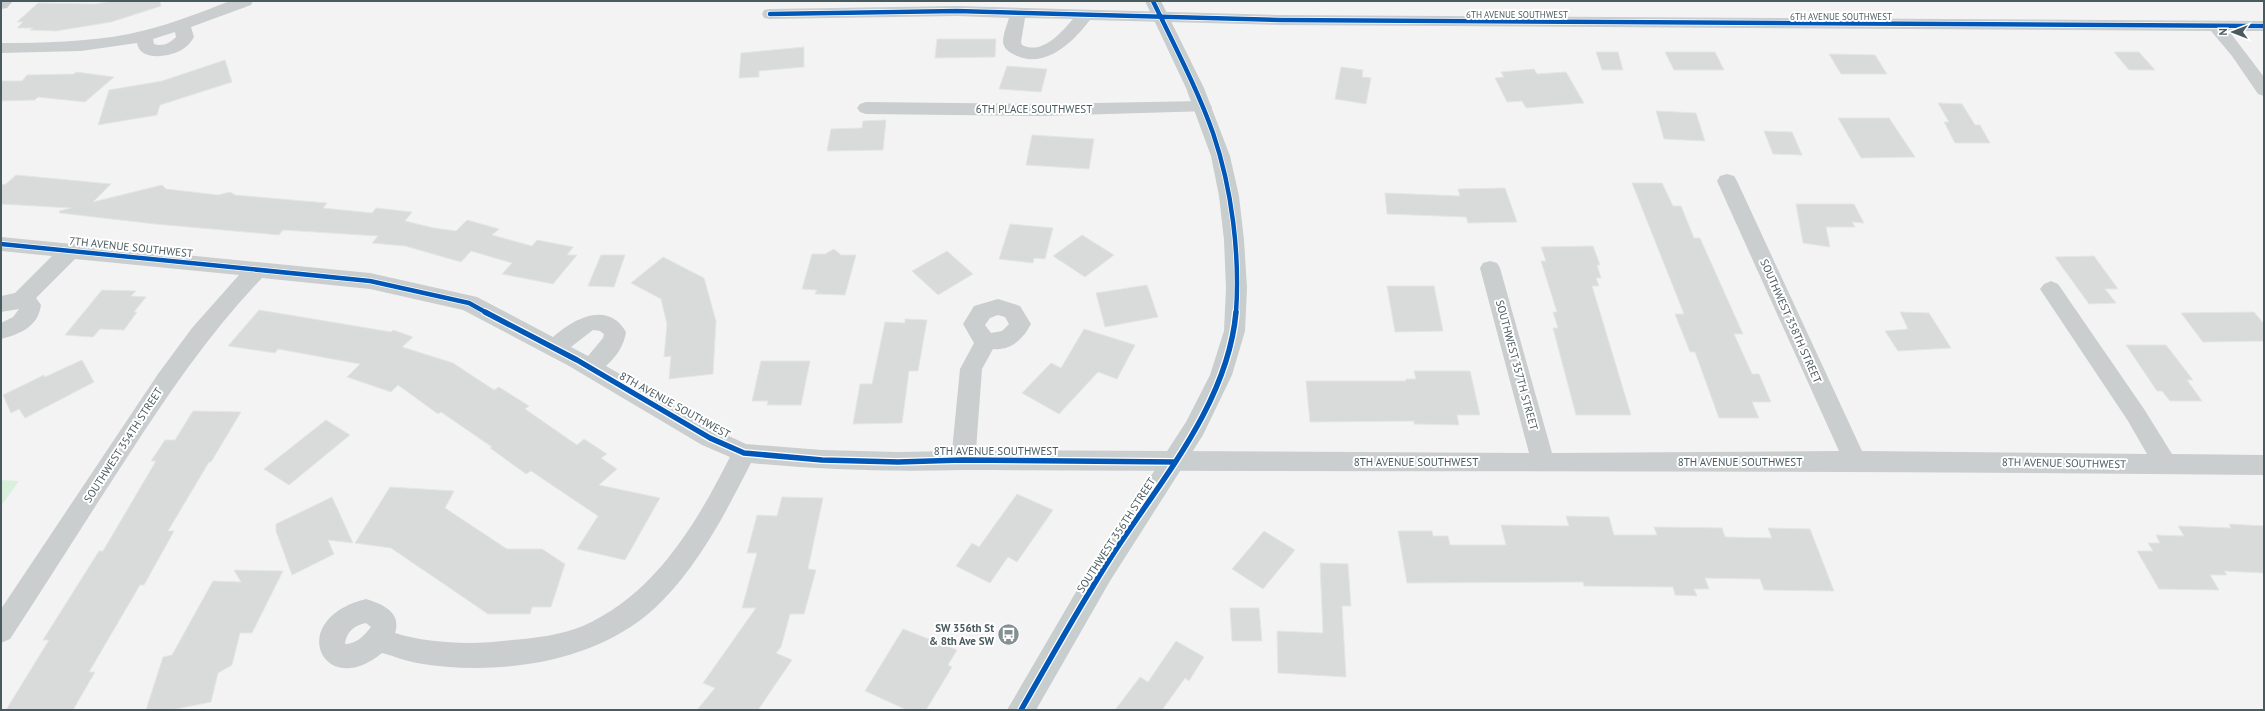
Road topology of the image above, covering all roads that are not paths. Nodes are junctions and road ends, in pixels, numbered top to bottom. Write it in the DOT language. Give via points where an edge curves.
graph roads {
  1 [pos="4,1"];
  2 [pos="245,1"];
  3 [pos="1,4"];
  4 [pos="1157,10"];
  5 [pos="1018,13"];
  6 [pos="770,14"];
  7 [pos="1085,15"];
  8 [pos="2216,26"];
  9 [pos="2264,26"];
  10 [pos="1,48"];
  11 [pos="2264,90"];
  12 [pos="1203,107"];
  13 [pos="866,108"];
  14 [pos="1727,181"];
  15 [pos="1,244"];
  16 [pos="71,250"];
  17 [pos="1490,268"];
  18 [pos="258,269"];
  19 [pos="2050,289"];
  20 [pos="11,302"];
  21 [pos="1,331"];
  22 [pos="986,341"];
  23 [pos="555,348"];
  24 [pos="590,368"];
  25 [pos="744,453"];
  26 [pos="963,460"];
  27 [pos="1855,461"];
  28 [pos="1175,462"];
  29 [pos="1543,463"];
  30 [pos="2165,464"];
  31 [pos="2264,465"];
  32 [pos="1,631"];
  33 [pos="379,640"];
  34 [pos="1021,710"];
  1 -- 3 [label="street"];
  2 -- 10 [label="street" via="182,24 185,37 183,41 162,51 149,50 144,35 72,46"];
  4 -- 7 [label="street, 6TH AVENUE SOUTHWEST"];
  4 -- 8 [label="street, 6TH AVENUE SOUTHWEST" via="1404,22"];
  4 -- 12 [label="main road, SOUTHWEST 356TH STREET"];
  5 -- 6 [label="street, 6TH AVENUE SOUTHWEST" via="957,11"];
  5 -- 7 [label="street, 6TH AVENUE SOUTHWEST"];
  5 -- 7 [label="street" via="1012,42 1014,48 1027,54 1041,52 1061,42 1072,33"];
  8 -- 9 [label="street, 6TH AVENUE SOUTHWEST"];
  8 -- 11 [label="street"];
  12 -- 13 [label="street, 6TH PLACE SOUTHWEST" via="1041,110"];
  12 -- 28 [label="main road, SOUTHWEST 356TH STREET" via="1226,179 1235,246 1236,313 1231,345 1217,382 1200,419"];
  14 -- 27 [label="street, SOUTHWEST 358TH STREET"];
  15 -- 16 [label="street, 7TH AVENUE SOUTHWEST"];
  16 -- 18 [label="street, 7TH AVENUE SOUTHWEST"];
  16 -- 20 [label="street"];
  17 -- 29 [label="street, SOUTHWEST 357TH STREET"];
  18 -- 23 [label="street, 8TH AVENUE SOUTHWEST" via="370,281 469,302"];
  18 -- 32 [label="street, SOUTHWEST 354TH STREET" via="233,293 158,390"];
  19 -- 30 [label="street" via="2136,415"];
  20 -- 21 [label="street" via="30,305 27,316 14,326"];
  22 -- 26 [label="street" via="971,369"];
  23 -- 24 [label="street, 8TH AVENUE SOUTHWEST"];
  23 -- 24 [label="street" via="581,326 589,323 606,324 615,332 615,338 612,345"];
  24 -- 25 [label="street, 8TH AVENUE SOUTHWEST" via="710,438"];
  25 -- 26 [label="street, 8TH AVENUE SOUTHWEST" via="822,460"];
  25 -- 33 [label="street" via="716,511 674,570 647,599 607,629 552,648 511,653 418,651"];
  26 -- 28 [label="street, 8TH AVENUE SOUTHWEST"];
  27 -- 29 [label="street, 8TH AVENUE SOUTHWEST"];
  27 -- 30 [label="street, 8TH AVENUE SOUTHWEST"];
  28 -- 29 [label="street, 8TH AVENUE SOUTHWEST"];
  28 -- 34 [label="main road, SOUTHWEST 356TH STREET" via="1112,556"];
  30 -- 31 [label="street, 8TH AVENUE SOUTHWEST"];
}
